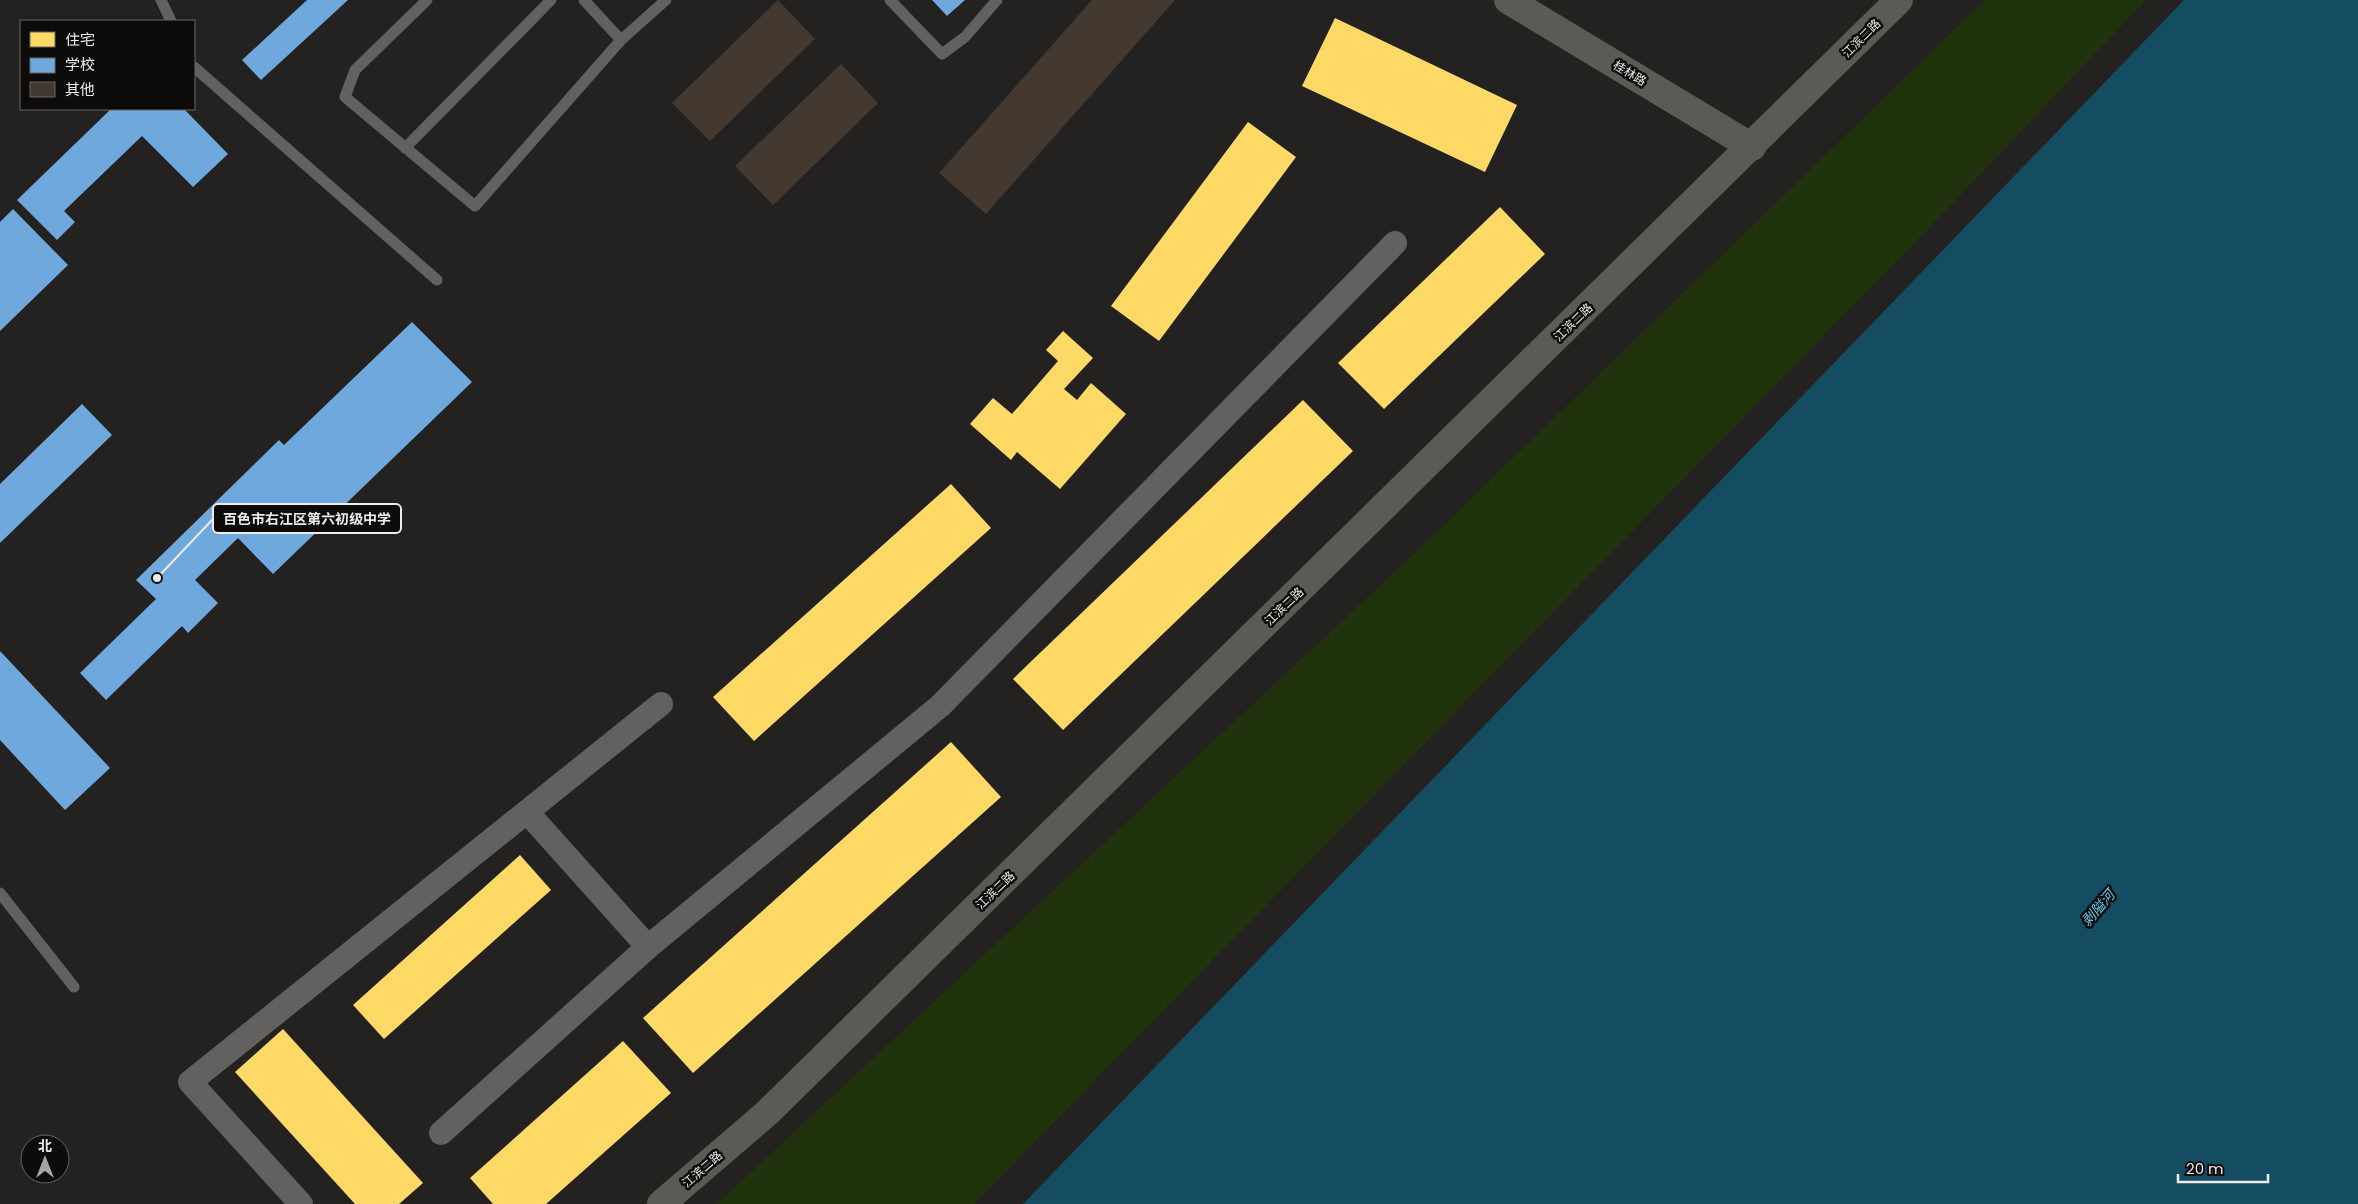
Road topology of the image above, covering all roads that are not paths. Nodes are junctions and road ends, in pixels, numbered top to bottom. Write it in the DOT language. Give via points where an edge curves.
graph roads {
  1 [pos="161,0"];
  2 [pos="427,0"];
  3 [pos="551,0"];
  4 [pos="584,0"];
  5 [pos="666,0"];
  6 [pos="890,0"];
  7 [pos="998,0"];
  8 [pos="1508,0"];
  9 [pos="1899,0"];
  10 [pos="171,20"];
  11 [pos="621,40"];
  12 [pos="195,68"];
  13 [pos="1752,147"];
  14 [pos="406,148"];
  15 [pos="1394,243"];
  16 [pos="437,280"];
  17 [pos="661,704"];
  18 [pos="526,812"];
  19 [pos="0,893"];
  20 [pos="648,947"];
  21 [pos="74,987"];
  22 [pos="441,1133"];
  23 [pos="301,1204"];
  24 [pos="661,1204"];
  1 -- 10 [label="lane"];
  2 -- 14 [label="lane" via="355,70 345,97"];
  3 -- 14 [label="lane"];
  4 -- 11 [label="lane"];
  5 -- 11 [label="lane"];
  6 -- 7 [label="lane" via="942,54 965,37"];
  8 -- 13 [label="main road, 桂林路"];
  9 -- 13 [label="main road, 江滨二路"];
  11 -- 14 [label="lane" via="475,206"];
  12 -- 16 [label="lane"];
  13 -- 24 [label="main road, 江滨二路" via="767,1114"];
  15 -- 20 [label="street" via="940,706"];
  17 -- 18 [label="street"];
  18 -- 20 [label="street"];
  18 -- 23 [label="street" via="190,1082"];
  19 -- 21 [label="lane"];
  20 -- 22 [label="street"];
}
